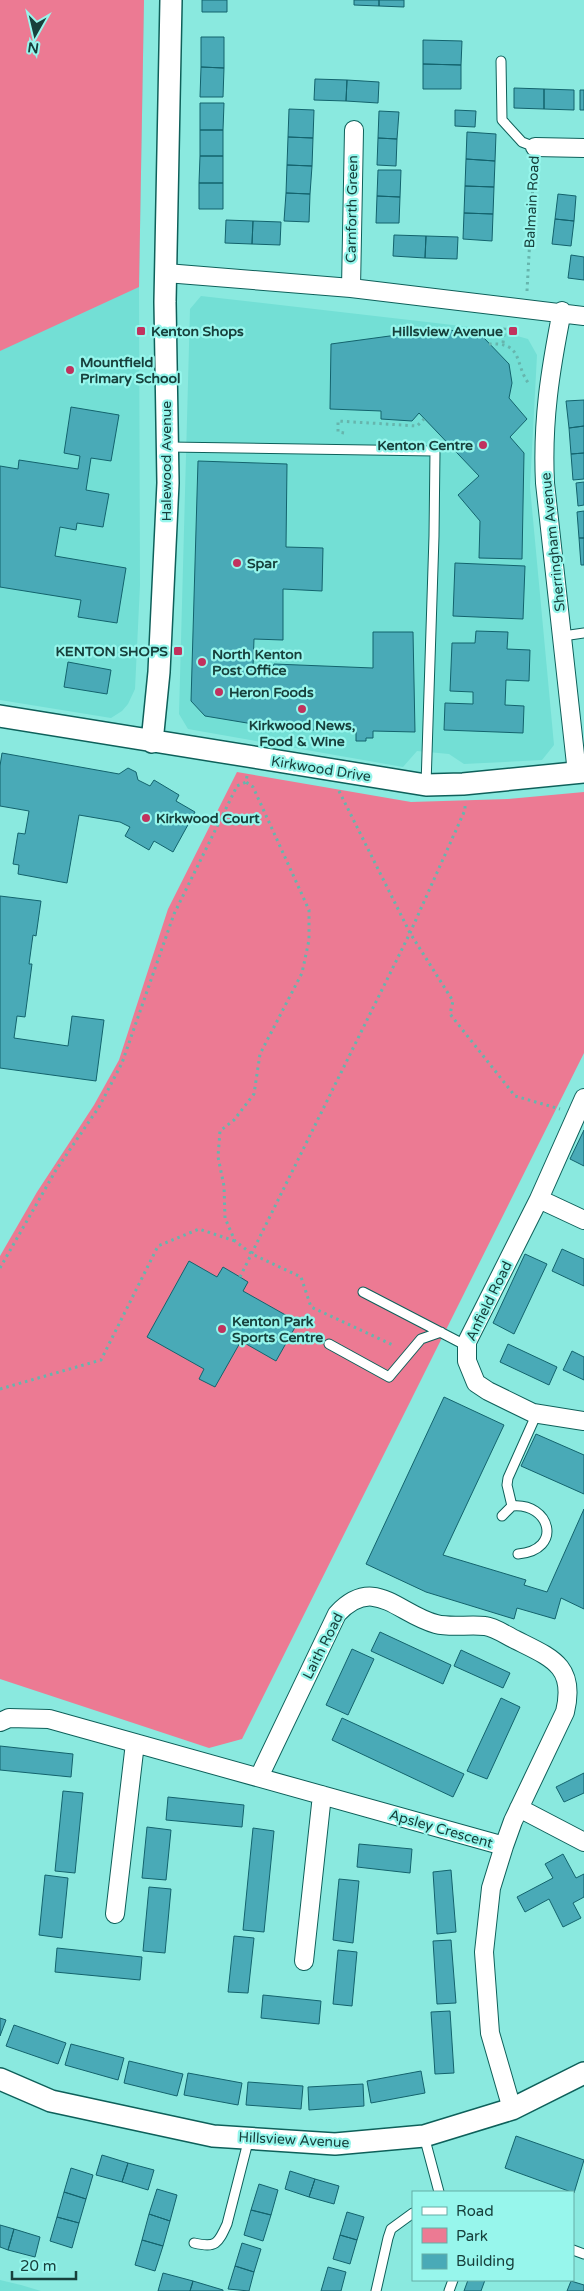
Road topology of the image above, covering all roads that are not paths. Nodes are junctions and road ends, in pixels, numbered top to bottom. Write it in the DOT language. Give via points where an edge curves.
graph roads {
  1 [pos="171,0"];
  2 [pos="501,61"];
  3 [pos="354,130"];
  4 [pos="535,147"];
  5 [pos="584,148"];
  6 [pos="166,273"];
  7 [pos="351,288"];
  8 [pos="562,311"];
  9 [pos="584,316"];
  10 [pos="168,447"];
  11 [pos="584,633"];
  12 [pos="563,636"];
  13 [pos="0,716"];
  14 [pos="152,742"];
  15 [pos="581,772"];
  16 [pos="426,785"];
  17 [pos="584,1098"];
  18 [pos="539,1199"];
  19 [pos="584,1220"];
  20 [pos="363,1292"];
  21 [pos="441,1332"];
  22 [pos="329,1344"];
  23 [pos="467,1346"];
  24 [pos="537,1413"];
  25 [pos="584,1420"];
  26 [pos="512,1506"];
  27 [pos="502,1516"];
  28 [pos="518,1554"];
  29 [pos="0,1722"];
  30 [pos="135,1743"];
  31 [pos="259,1777"];
  32 [pos="322,1795"];
  33 [pos="519,1808"];
  34 [pos="584,1842"];
  35 [pos="504,1846"];
  36 [pos="115,1914"];
  37 [pos="304,1961"];
  38 [pos="584,2074"];
  39 [pos="0,2079"];
  40 [pos="512,2109"];
  41 [pos="424,2136"];
  42 [pos="249,2138"];
  43 [pos="439,2191"];
  44 [pos="412,2214"];
  45 [pos="194,2243"];
  46 [pos="376,2291"];
  1 -- 6 [label="street, Halewood Avenue"];
  2 -- 4 [label="lane" via="502,120 522,142"];
  3 -- 7 [label="street, Carnforth Green"];
  4 -- 5 [label="street, Balmain Road"];
  6 -- 7 [label="street"];
  6 -- 10 [label="street, Halewood Avenue"];
  7 -- 8 [label="street"];
  8 -- 9 [label="street"];
  8 -- 12 [label="street, Sherringham Avenue" via="547,393 543,443"];
  10 -- 14 [label="street, Halewood Avenue" via="160,672"];
  10 -- 16 [label="lane" via="435,450"];
  11 -- 12 [label="lane"];
  12 -- 15 [label="street, Sherringham Avenue"];
  13 -- 14 [label="street, Kirkwood Drive"];
  14 -- 16 [label="street, Kirkwood Drive"];
  15 -- 16 [label="street, Kirkwood Drive"];
  17 -- 18 [label="street, Anfield Road"];
  18 -- 19 [label="street"];
  18 -- 23 [label="street, Anfield Road"];
  20 -- 21 [label="lane"];
  21 -- 22 [label="lane" via="420,1339 388,1377"];
  21 -- 23 [label="lane"];
  23 -- 24 [label="street, Anfield Road" via="466,1361 476,1383"];
  24 -- 25 [label="street, Anfield Road"];
  24 -- 26 [label="lane" via="508,1478"];
  26 -- 27 [label="lane"];
  26 -- 28 [label="lane" via="522,1505 535,1510 547,1528 546,1540 540,1548"];
  29 -- 30 [label="street, Apsley Crescent" via="9,1718 49,1719"];
  30 -- 31 [label="street, Apsley Crescent"];
  30 -- 36 [label="street"];
  31 -- 32 [label="street, Apsley Crescent"];
  31 -- 33 [label="street, Laith Road" via="337,1614 348,1602 364,1597 385,1600 436,1624 488,1626 553,1659 565,1672 569,1694 565,1712"];
  32 -- 35 [label="street, Apsley Crescent"];
  32 -- 37 [label="street"];
  33 -- 34 [label="street"];
  33 -- 35 [label="street, Laith Road"];
  35 -- 40 [label="street, Apsley Crescent" via="491,1888 484,1952 490,2033"];
  38 -- 40 [label="street, Hillsview Avenue"];
  39 -- 42 [label="street, Hillsview Avenue" via="51,2101 213,2136"];
  40 -- 41 [label="street, Hillsview Avenue"];
  41 -- 42 [label="street, Hillsview Avenue" via="335,2144"];
  41 -- 43 [label="lane"];
  42 -- 45 [label="lane" via="222,2236 210,2246"];
  44 -- 46 [label="lane" via="392,2229"];
}
